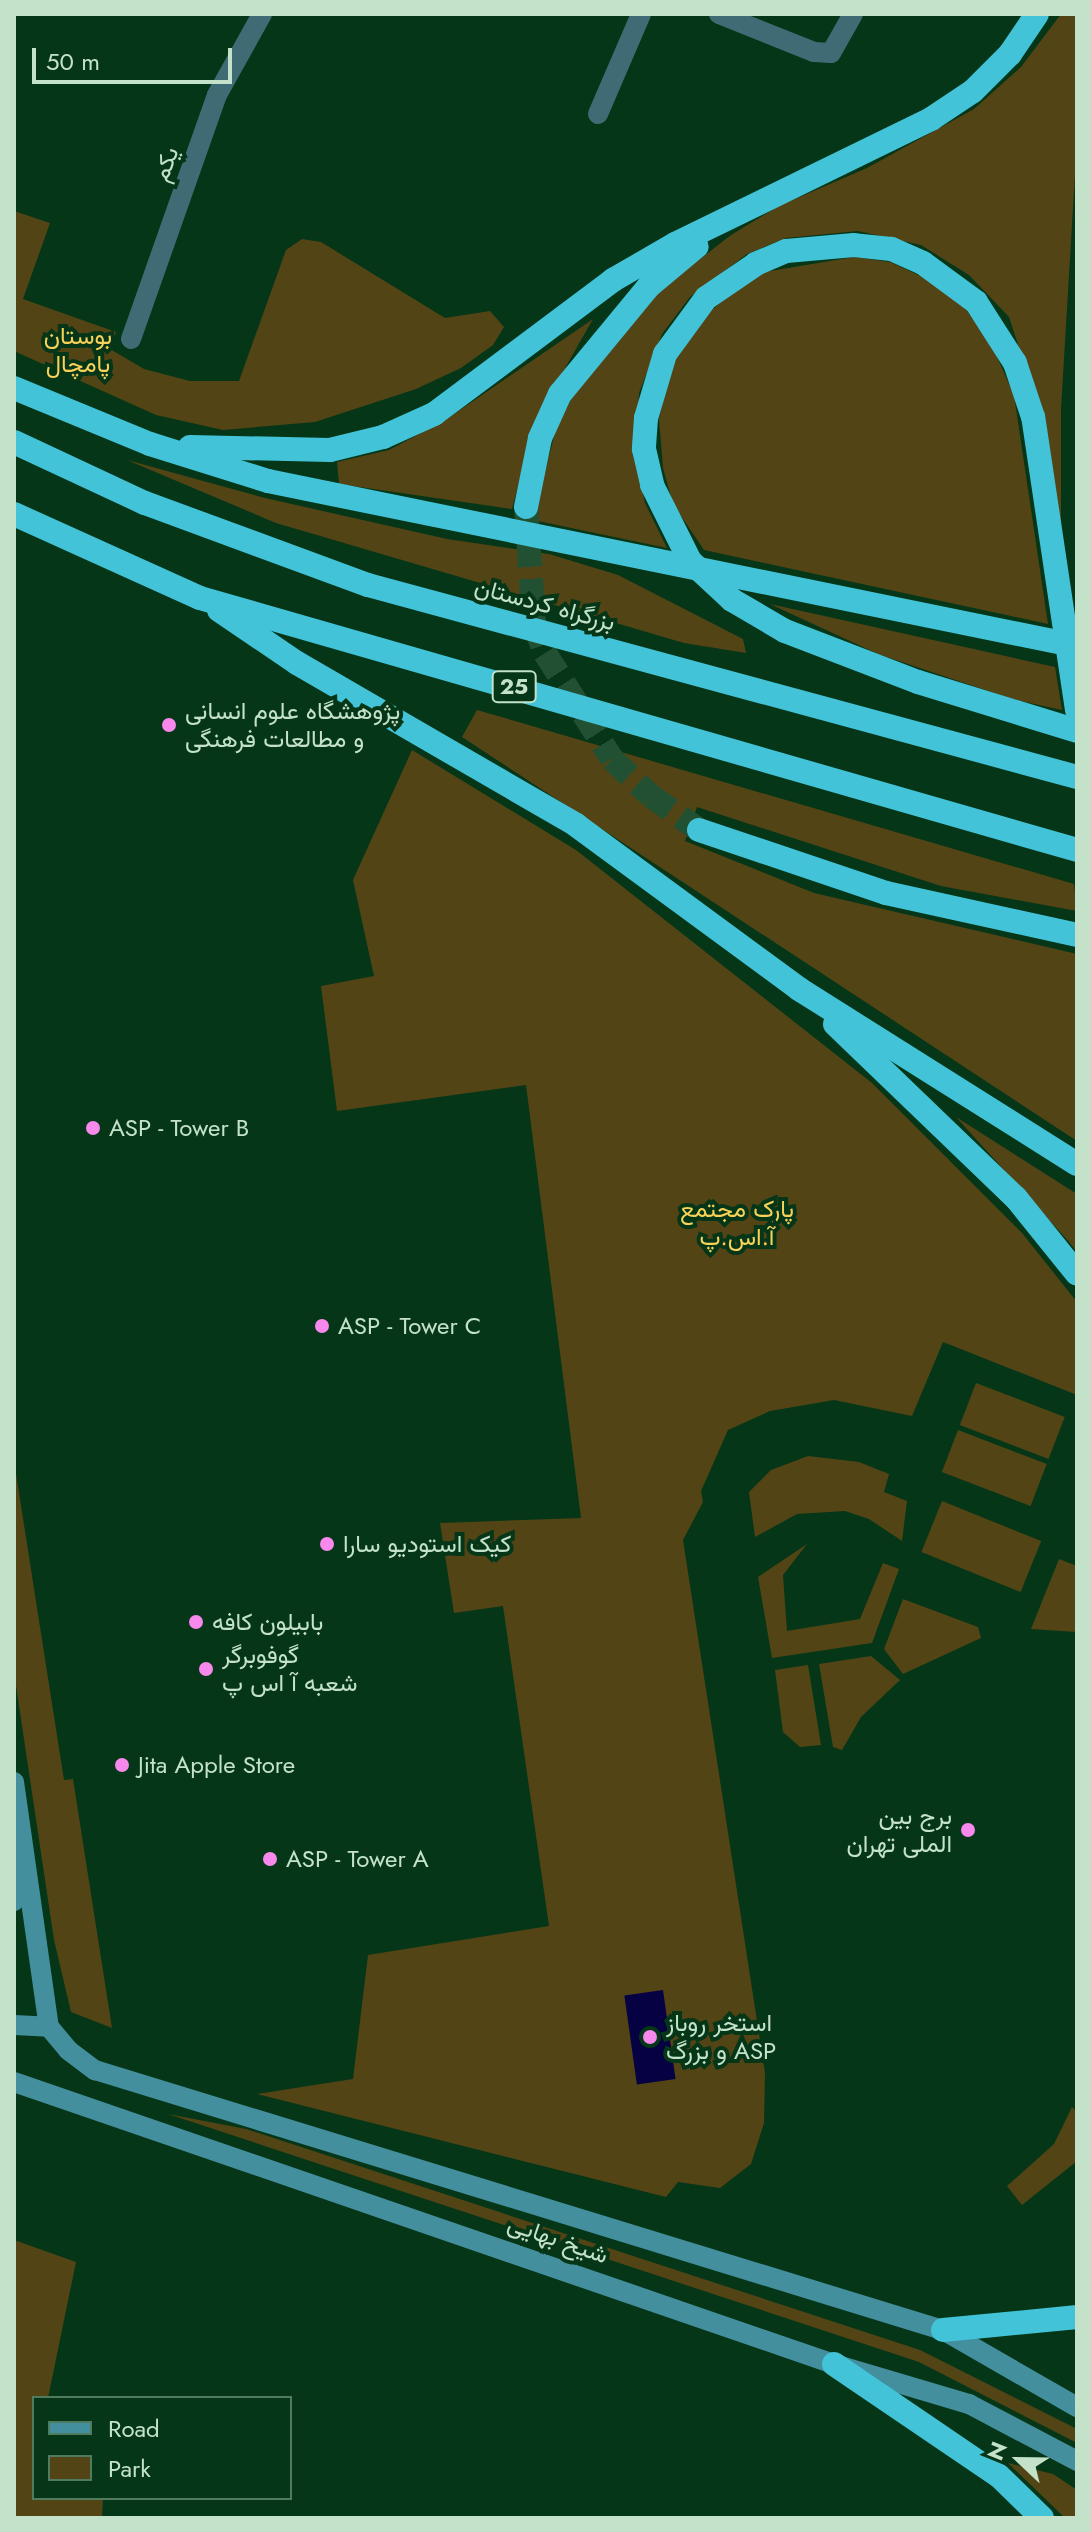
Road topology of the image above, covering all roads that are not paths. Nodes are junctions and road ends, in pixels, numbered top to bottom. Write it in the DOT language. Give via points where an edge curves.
graph roads {
  1 [pos="262,14"];
  2 [pos="641,14"];
  3 [pos="719,14"];
  4 [pos="853,14"];
  5 [pos="1037,14"];
  6 [pos="598,114"];
  7 [pos="761,201"];
  8 [pos="131,339"];
  9 [pos="14,388"];
  10 [pos="14,442"];
  11 [pos="150,444"];
  12 [pos="526,507"];
  13 [pos="14,514"];
  14 [pos="200,598"];
  15 [pos="1077,646"];
  16 [pos="1077,710"];
  17 [pos="1077,731"];
  18 [pos="1077,777"];
  19 [pos="699,830"];
  20 [pos="1077,850"];
  21 [pos="1077,935"];
  22 [pos="799,989"];
  23 [pos="1077,1164"];
  24 [pos="1077,1274"];
  25 [pos="14,1782"];
  26 [pos="24,1853"];
  27 [pos="14,1901"];
  28 [pos="14,2025"];
  29 [pos="49,2027"];
  30 [pos="14,2069"];
  31 [pos="14,2082"];
  32 [pos="40,2090"];
  33 [pos="1077,2317"];
  34 [pos="943,2330"];
  35 [pos="834,2364"];
  36 [pos="1077,2407"];
  37 [pos="1077,2461"];
  38 [pos="1042,2518"];
  1 -- 8 [label="street, یکم" via="217,95"];
  2 -- 6 [label="street"];
  3 -- 4 [label="street" via="814,52 831,53"];
  5 -- 7 [label="highway" via="1010,54 973,91 931,119"];
  7 -- 11 [label="highway" via="613,280 462,396 383,437 330,450 268,452"];
  7 -- 12 [label="highway" via="649,286 577,368 540,438"];
  9 -- 11 [label="highway"];
  10 -- 18 [label="highway, بزرگراه کردستان" via="145,503 368,585"];
  11 -- 15 [label="highway" via="268,481"];
  13 -- 14 [label="highway, 25"];
  14 -- 20 [label="highway, 25"];
  14 -- 22 [label="highway" via="297,663 576,825"];
  16 -- 17 [label="highway" via="1033,417 1009,351 976,302 923,263 891,249 854,245 786,251 729,280 691,316 665,354 646,418 644,449 652,485 690,561 732,600 785,631"];
  19 -- 21 [label="highway" via="842,880"];
  22 -- 23 [label="highway"];
  22 -- 24 [label="highway" via="1016,1198"];
  25 -- 26 [label="main road"];
  26 -- 27 [label="main road"];
  26 -- 29 [label="main road"];
  28 -- 29 [label="main road"];
  29 -- 34 [label="main road, شیخ بهایی" via="95,2070"];
  30 -- 32 [label="main road"];
  31 -- 32 [label="main road, شیخ بهایی"];
  32 -- 35 [label="main road, شیخ بهایی"];
  33 -- 34 [label="highway"];
  34 -- 36 [label="main road, شیخ بهایی"];
  35 -- 37 [label="main road, شیخ بهایی" via="969,2404"];
  35 -- 38 [label="highway" via="999,2476"];
}
